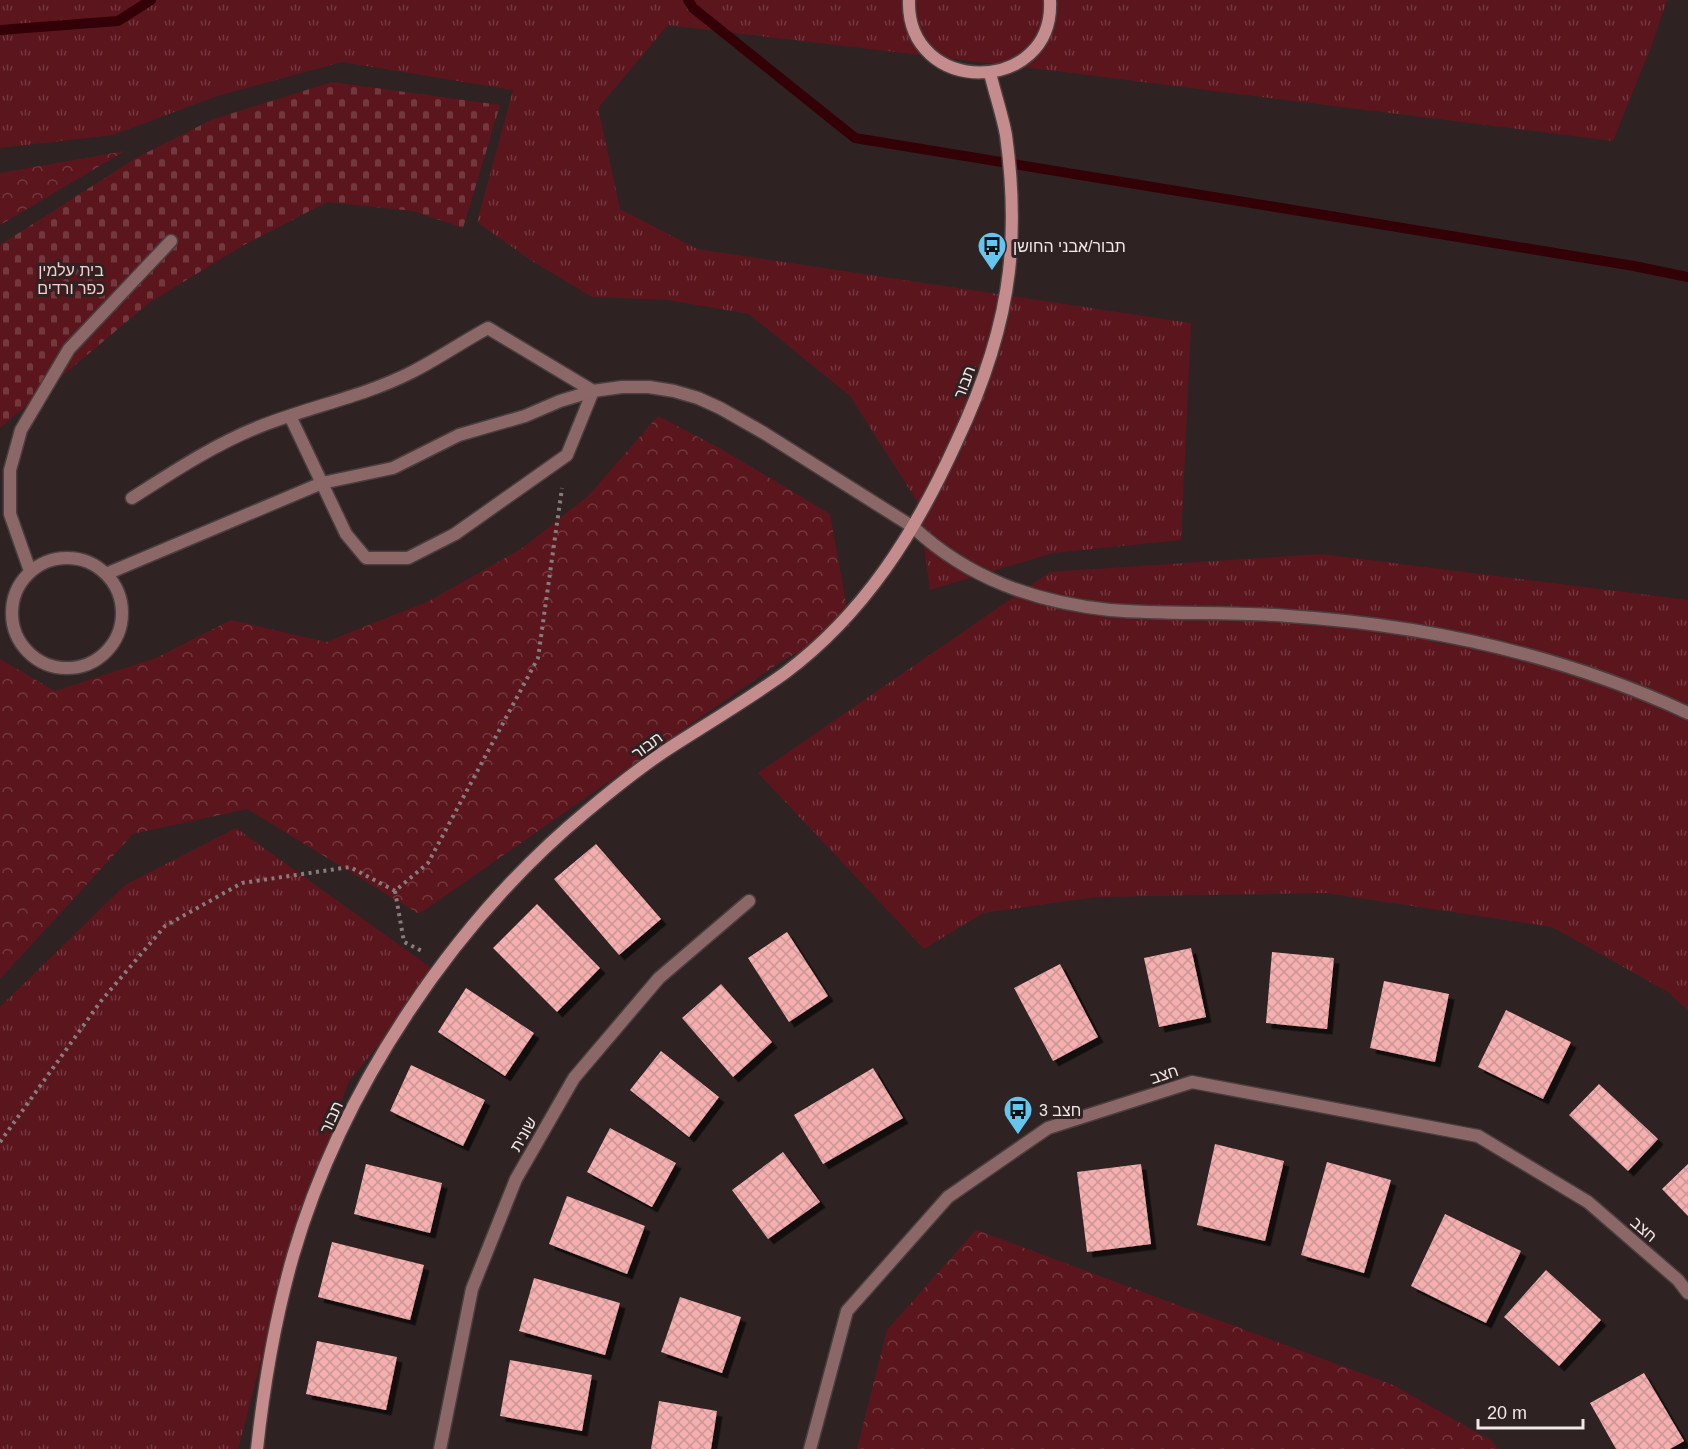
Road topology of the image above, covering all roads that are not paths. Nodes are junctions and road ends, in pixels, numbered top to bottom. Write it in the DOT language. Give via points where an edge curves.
graph roads {
  1 [pos="909,0"];
  2 [pos="1050,0"];
  3 [pos="990,73"];
  4 [pos="171,241"];
  5 [pos="592,391"];
  6 [pos="290,416"];
  7 [pos="321,483"];
  8 [pos="132,498"];
  9 [pos="913,527"];
  10 [pos="30,571"];
  11 [pos="106,574"];
  12 [pos="1688,713"];
  13 [pos="749,900"];
  14 [pos="1688,1293"];
  15 [pos="257,1449"];
  16 [pos="440,1449"];
  17 [pos="810,1449"];
  1 -- 3 [label="street" via="912,24 930,53 958,70"];
  2 -- 3 [label="street" via="1047,25 1037,45 1012,66"];
  3 -- 9 [label="street, תבור" via="1005,134 1011,185 1004,307 973,407"];
  4 -- 10 [label="street" via="69,349 21,430 10,470 10,514"];
  5 -- 6 [label="street" via="488,328 412,372"];
  5 -- 7 [label="street" via="459,435 393,468"];
  5 -- 7 [label="street" via="567,455 455,534 408,558 366,558 346,534"];
  5 -- 9 [label="street" via="649,387 698,398 742,420"];
  6 -- 7 [label="street"];
  6 -- 8 [label="street" via="211,448"];
  7 -- 11 [label="street"];
  9 -- 12 [label="street" via="936,547 984,576 1060,603 1135,612 1287,616 1389,626 1484,644 1573,668"];
  9 -- 15 [label="street, תבור" via="869,593 804,659 663,752 586,812 517,876 456,946 404,1019 359,1095 322,1174 294,1255 273,1336"];
  10 -- 11 [label="street" via="48,560 69,558 89,562"];
  10 -- 11 [label="street" via="18,586 12,604 18,641 46,665 65,669 84,667 100,658 121,627 122,608 117,590"];
  13 -- 16 [label="street, שונית" via="659,978 574,1078 516,1179 472,1289"];
  14 -- 17 [label="street, חצב" via="1588,1202 1478,1136 1192,1082 1048,1128 948,1197 847,1311"];
}
